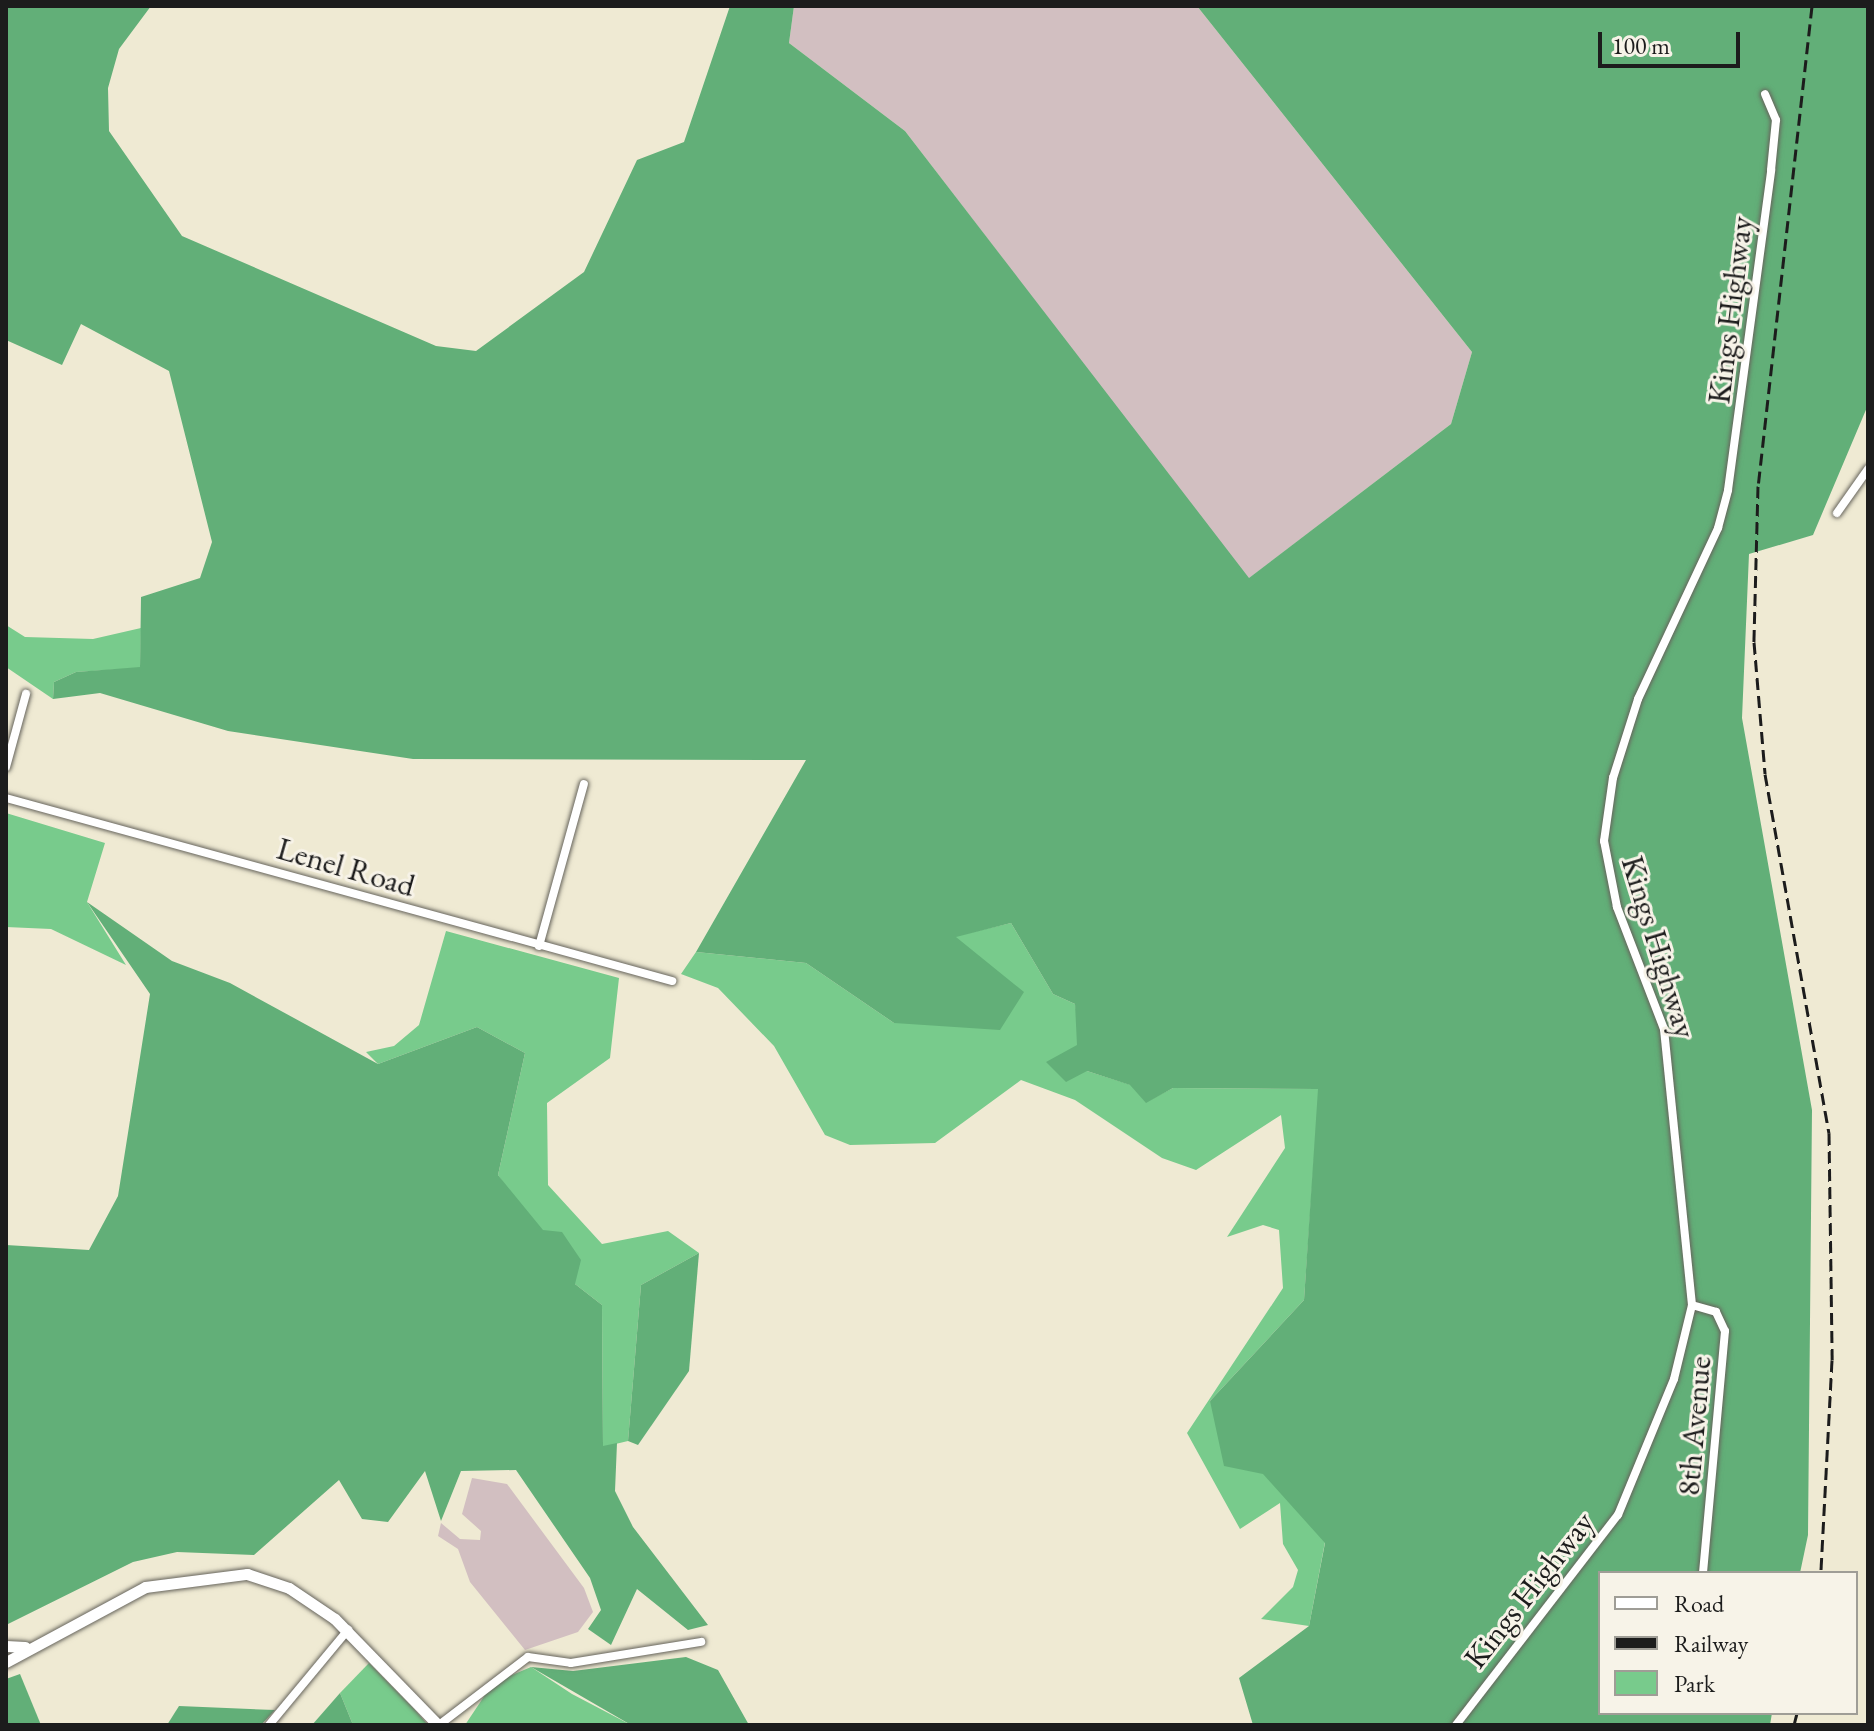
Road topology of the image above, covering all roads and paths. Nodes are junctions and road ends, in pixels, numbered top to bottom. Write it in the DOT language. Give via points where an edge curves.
graph roads {
  1 [pos="1765,94"];
  2 [pos="1868,469"];
  3 [pos="1837,513"];
  4 [pos="26,694"];
  5 [pos="6,767"];
  6 [pos="584,784"];
  7 [pos="6,798"];
  8 [pos="539,946"];
  9 [pos="672,981"];
  10 [pos="1692,1305"];
  11 [pos="1703,1571"];
  12 [pos="348,1630"];
  13 [pos="701,1642"];
  14 [pos="6,1646"];
  15 [pos="30,1647"];
  16 [pos="6,1654"];
  17 [pos="6,1662"];
  18 [pos="269,1725"];
  19 [pos="439,1725"];
  20 [pos="1456,1725"];
  1 -- 10 [label="street, Kings Highway" via="1776,120 1773,158 1728,490 1718,528 1638,699 1613,778 1604,841 1617,907 1664,1029"];
  2 -- 3 [label="street"];
  4 -- 5 [label="street"];
  6 -- 8 [label="street"];
  7 -- 8 [label="street, Lenel Road"];
  8 -- 9 [label="street, Lenel Road"];
  10 -- 11 [label="street, 8th Avenue" via="1716,1312 1725,1331"];
  10 -- 20 [label="street, Kings Highway" via="1674,1379 1618,1515"];
  12 -- 15 [label="main road" via="277,1582 221,1573 145,1587"];
  12 -- 18 [label="street"];
  12 -- 19 [label="main road"];
  13 -- 19 [label="street" via="571,1663 528,1657"];
  14 -- 15 [label="main road"];
  15 -- 16 [label="main road"];
  15 -- 17 [label="main road"];
}
